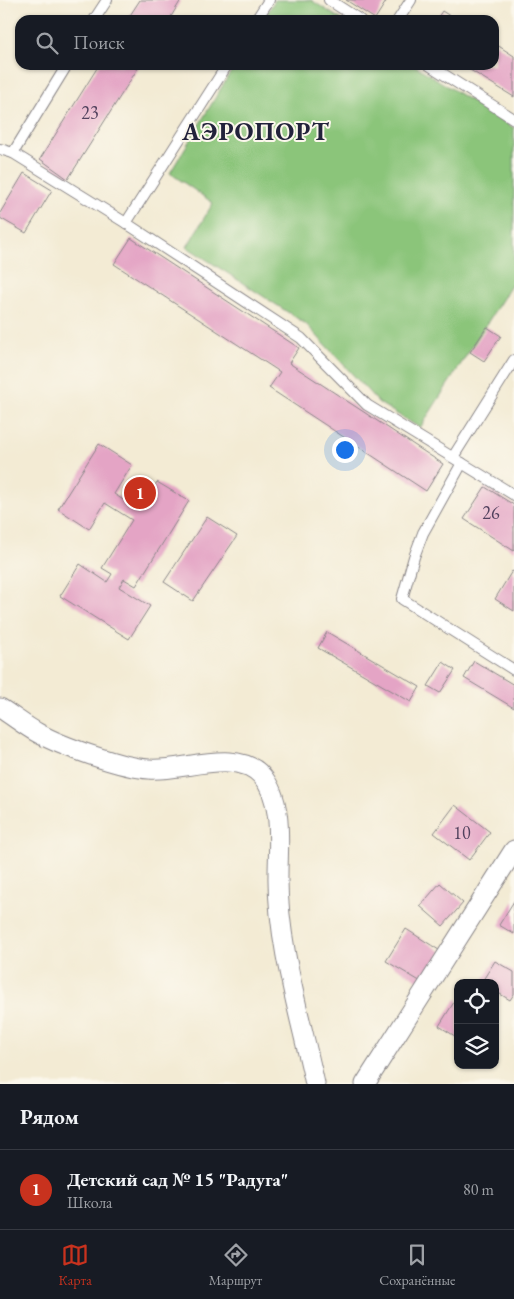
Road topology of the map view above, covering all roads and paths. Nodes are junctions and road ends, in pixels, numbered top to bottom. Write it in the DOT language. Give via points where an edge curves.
graph roads {
  1 [pos="107,0"];
  2 [pos="269,0"];
  3 [pos="329,0"];
  4 [pos="411,0"];
  5 [pos="97,15"];
  6 [pos="259,15"];
  7 [pos="352,15"];
  8 [pos="401,15"];
  9 [pos="64,70"];
  10 [pos="225,70"];
  11 [pos="437,70"];
  12 [pos="514,120"];
  13 [pos="0,148"];
  14 [pos="13,153"];
  15 [pos="126,223"];
  16 [pos="514,360"];
  17 [pos="453,457"];
  18 [pos="462,463"];
  19 [pos="514,495"];
  20 [pos="514,670"];
  21 [pos="0,708"];
  22 [pos="514,850"];
  23 [pos="315,1084"];
  24 [pos="365,1084"];
  1 -- 5 [label="lane"];
  2 -- 6 [label="lane"];
  3 -- 7 [label="lane"];
  4 -- 8 [label="lane"];
  9 -- 14 [label="lane"];
  10 -- 15 [label="lane"];
  11 -- 12 [label="lane"];
  13 -- 14 [label="lane"];
  14 -- 15 [label="lane"];
  15 -- 17 [label="lane" via="301,338 367,405"];
  16 -- 17 [label="lane"];
  17 -- 18 [label="lane"];
  18 -- 19 [label="lane"];
  18 -- 20 [label="lane" via="423,533 402,599"];
  21 -- 23 [label="street" via="39,734 133,768 152,770 229,762 246,765 262,775 276,808 283,935"];
  22 -- 24 [label="street"];
}
